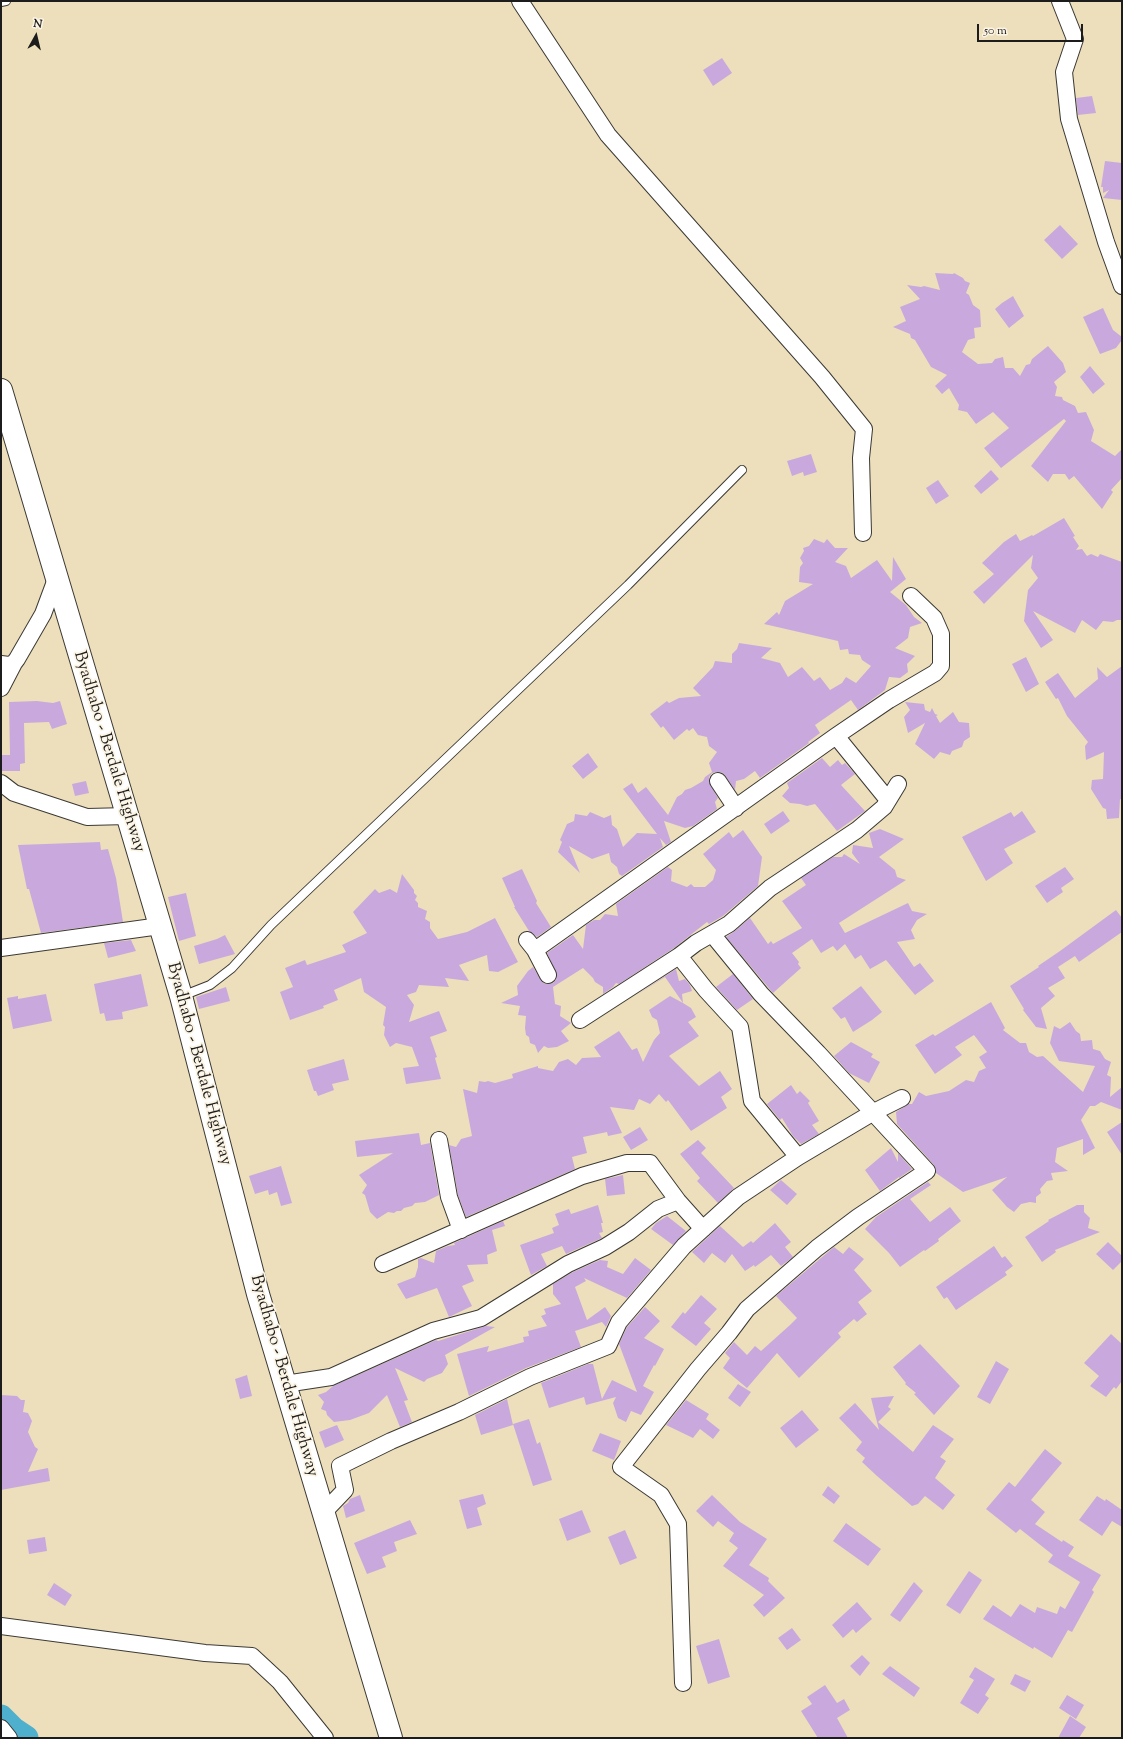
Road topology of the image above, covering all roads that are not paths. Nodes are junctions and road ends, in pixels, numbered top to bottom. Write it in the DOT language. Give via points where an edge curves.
graph roads {
  1 [pos="6,1"];
  2 [pos="520,1"];
  3 [pos="1060,1"];
  4 [pos="1,2"];
  5 [pos="1122,286"];
  6 [pos="1,390"];
  7 [pos="742,470"];
  8 [pos="864,533"];
  9 [pos="56,580"];
  10 [pos="911,596"];
  11 [pos="7,663"];
  12 [pos="1,688"];
  13 [pos="836,736"];
  14 [pos="718,781"];
  15 [pos="1,783"];
  16 [pos="898,784"];
  17 [pos="888,800"];
  18 [pos="736,808"];
  19 [pos="128,816"];
  20 [pos="160,926"];
  21 [pos="712,934"];
  22 [pos="1,948"];
  23 [pos="679,956"];
  24 [pos="548,976"];
  25 [pos="181,996"];
  26 [pos="580,1020"];
  27 [pos="902,1098"];
  28 [pos="872,1113"];
  29 [pos="439,1140"];
  30 [pos="798,1157"];
  31 [pos="678,1201"];
  32 [pos="703,1229"];
  33 [pos="460,1230"];
  34 [pos="383,1264"];
  35 [pos="285,1384"];
  36 [pos="323,1513"];
  37 [pos="1,1626"];
  38 [pos="683,1683"];
  39 [pos="1,1728"];
  40 [pos="9,1738"];
  41 [pos="324,1738"];
  42 [pos="391,1738"];
  1 -- 4 [label="lane"];
  2 -- 8 [label="street" via="608,135 822,377 864,429 861,458"];
  3 -- 5 [label="street" via="1075,39 1064,72 1069,119"];
  6 -- 9 [label="main road, Byadhabo - Berdale Highway"];
  7 -- 25 [label="lane" via="628,585 270,925 232,968 210,985"];
  9 -- 11 [label="street" via="43,614"];
  9 -- 19 [label="main road, Byadhabo - Berdale Highway"];
  10 -- 13 [label="street" via="934,618 941,634 941,666 935,673"];
  11 -- 12 [label="street"];
  13 -- 17 [label="street"];
  13 -- 18 [label="street"];
  14 -- 18 [label="street"];
  15 -- 19 [label="street" via="14,793 88,817"];
  16 -- 17 [label="street"];
  17 -- 21 [label="street" via="884,807 858,830 770,888 729,924"];
  18 -- 24 [label="street" via="595,906 531,945"];
  19 -- 20 [label="main road, Byadhabo - Berdale Highway"];
  20 -- 22 [label="street"];
  20 -- 25 [label="main road, Byadhabo - Berdale Highway"];
  21 -- 23 [label="street"];
  21 -- 28 [label="street" via="761,994"];
  23 -- 26 [label="street"];
  23 -- 30 [label="street" via="740,1027 752,1101"];
  25 -- 35 [label="main road, Byadhabo - Berdale Highway" via="258,1294"];
  27 -- 28 [label="street"];
  28 -- 30 [label="street"];
  28 -- 38 [label="street" via="927,1171 817,1248 747,1309 621,1467 661,1494 678,1524"];
  29 -- 33 [label="street" via="449,1197"];
  30 -- 32 [label="street" via="738,1198"];
  31 -- 32 [label="street"];
  31 -- 33 [label="street" via="650,1163 627,1163 582,1176"];
  31 -- 35 [label="street" via="658,1209 605,1247 568,1264 481,1318 433,1331 331,1377"];
  32 -- 36 [label="street" via="684,1246 620,1322 608,1346 530,1377 340,1466 345,1490"];
  33 -- 34 [label="street"];
  35 -- 36 [label="main road, Byadhabo - Berdale Highway"];
  36 -- 42 [label="main road, Byadhabo - Berdale Highway"];
  37 -- 41 [label="street" via="205,1653 252,1656 280,1682"];
  39 -- 40 [label="street"];
}
